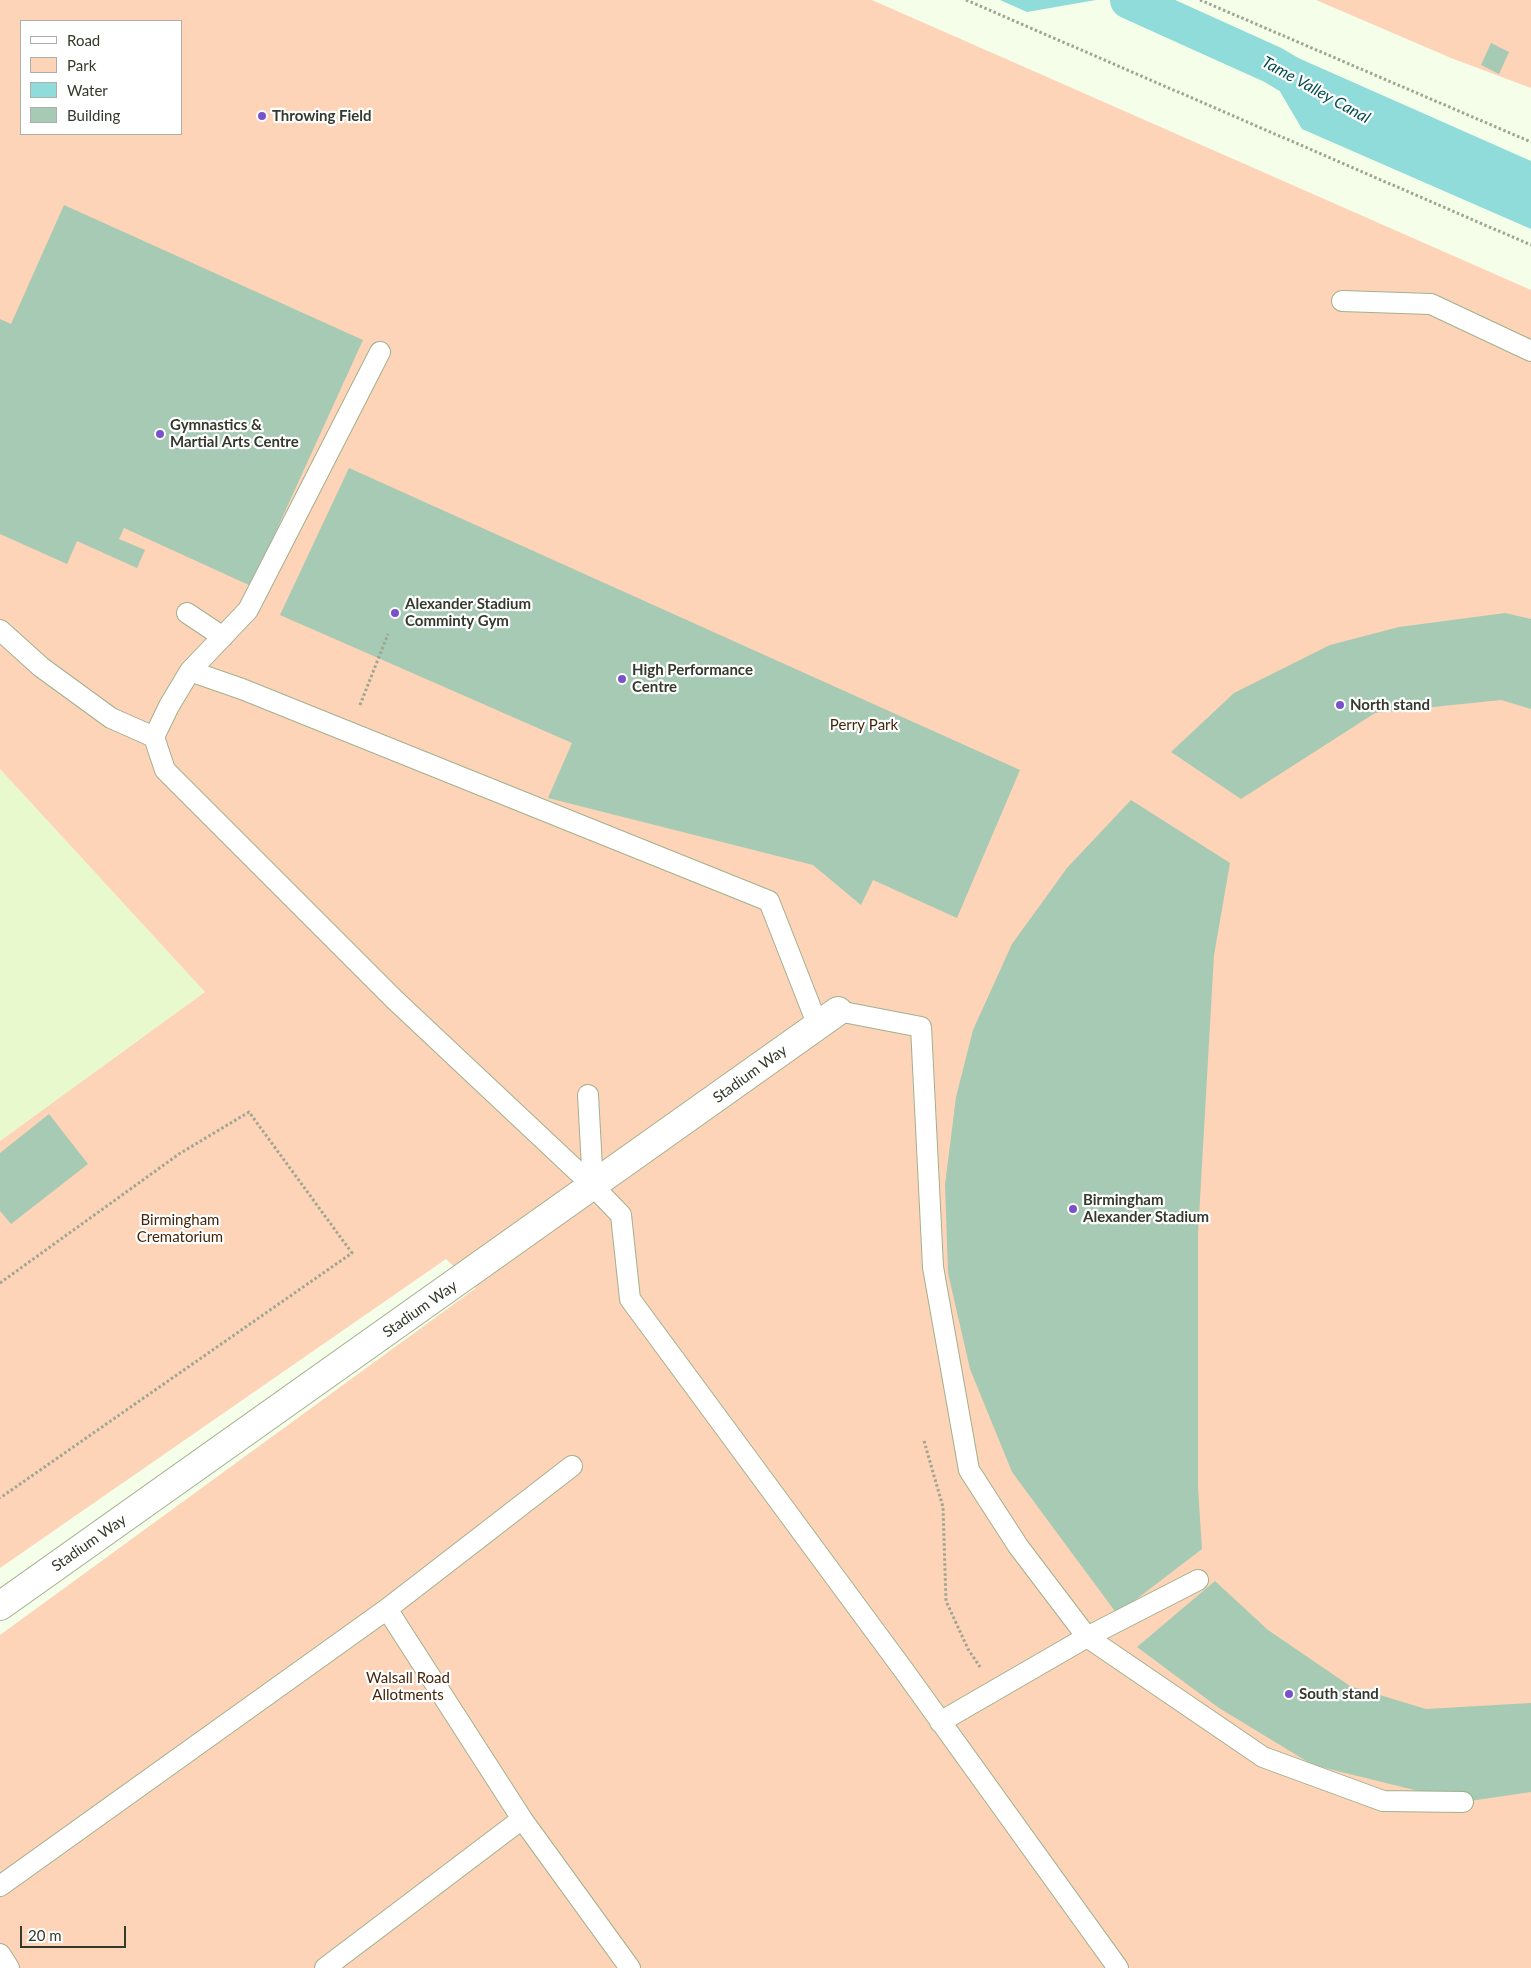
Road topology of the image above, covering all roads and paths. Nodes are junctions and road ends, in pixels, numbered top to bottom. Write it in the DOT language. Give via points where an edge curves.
graph roads {
  1 [pos="966,0"];
  2 [pos="1200,0"];
  3 [pos="1531,142"];
  4 [pos="1531,245"];
  5 [pos="1342,301"];
  6 [pos="1531,351"];
  7 [pos="380,352"];
  8 [pos="187,613"];
  9 [pos="0,630"];
  10 [pos="388,634"];
  11 [pos="223,637"];
  12 [pos="190,671"];
  13 [pos="349,732"];
  14 [pos="154,737"];
  15 [pos="828,1018"];
  16 [pos="588,1095"];
  17 [pos="593,1186"];
  18 [pos="0,1283"];
  19 [pos="924,1441"];
  20 [pos="572,1466"];
  21 [pos="0,1498"];
  22 [pos="1198,1580"];
  23 [pos="0,1606"];
  24 [pos="386,1609"];
  25 [pos="1087,1637"];
  26 [pos="996,1690"];
  27 [pos="940,1722"];
  28 [pos="1463,1802"];
  29 [pos="522,1819"];
  30 [pos="0,1886"];
  31 [pos="0,1954"];
  32 [pos="9,1968"];
  33 [pos="325,1968"];
  34 [pos="630,1968"];
  35 [pos="1118,1968"];
  1 -- 4 [label="path"];
  2 -- 3 [label="path"];
  5 -- 6 [label="lane" via="1431,304"];
  7 -- 11 [label="lane" via="248,610"];
  8 -- 11 [label="lane"];
  9 -- 14 [label="lane" via="41,667 111,718"];
  10 -- 13 [label="path"];
  11 -- 12 [label="lane"];
  12 -- 13 [label="lane"];
  12 -- 14 [label="lane"];
  13 -- 15 [label="lane" via="769,901"];
  14 -- 17 [label="lane" via="165,770 395,1000"];
  15 -- 17 [label="street, Stadium Way"];
  15 -- 25 [label="lane" via="921,1027 932,1267 969,1470 1018,1546"];
  16 -- 17 [label="lane"];
  17 -- 23 [label="street, Stadium Way"];
  17 -- 27 [label="lane" via="621,1215 630,1299"];
  18 -- 21 [label="path" via="179,1154 249,1112 352,1253"];
  19 -- 26 [label="path" via="943,1507 946,1601 968,1649"];
  20 -- 24 [label="lane"];
  22 -- 25 [label="lane"];
  24 -- 29 [label="lane"];
  24 -- 30 [label="lane"];
  25 -- 26 [label="lane"];
  25 -- 28 [label="lane" via="1263,1757 1383,1801"];
  26 -- 27 [label="lane"];
  27 -- 35 [label="lane"];
  29 -- 33 [label="lane"];
  29 -- 34 [label="lane"];
  31 -- 32 [label="lane"];
}
